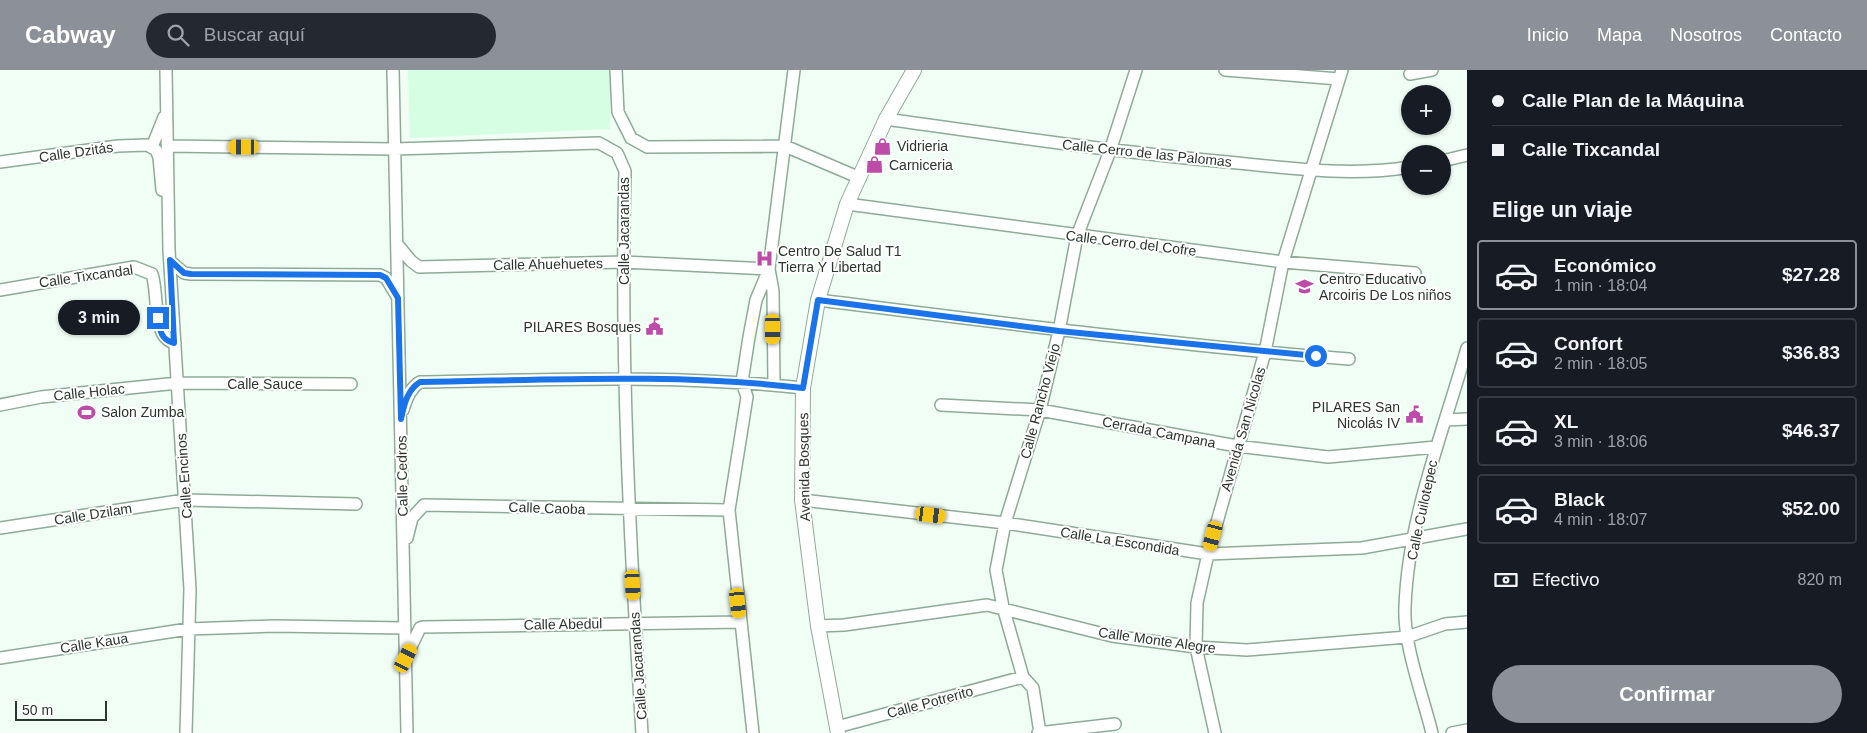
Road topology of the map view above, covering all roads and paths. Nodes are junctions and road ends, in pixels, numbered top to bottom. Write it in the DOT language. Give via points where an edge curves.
graph roads {
  1 [pos="166,70"];
  2 [pos="393,70"];
  3 [pos="616,70"];
  4 [pos="794,70"];
  5 [pos="914,70"];
  6 [pos="1136,70"];
  7 [pos="1225,70"];
  8 [pos="1432,70"];
  9 [pos="1340,74"];
  10 [pos="1410,74"];
  11 [pos="167,108"];
  12 [pos="886,119"];
  13 [pos="168,146"];
  14 [pos="785,146"];
  15 [pos="152,147"];
  16 [pos="395,148"];
  17 [pos="1110,151"];
  18 [pos="1467,155"];
  19 [pos="1451,159"];
  20 [pos="0,162"];
  21 [pos="1401,169"];
  22 [pos="1312,170"];
  23 [pos="860,178"];
  24 [pos="847,204"];
  25 [pos="169,214"];
  26 [pos="1077,236"];
  27 [pos="397,244"];
  28 [pos="170,260"];
  29 [pos="624,262"];
  30 [pos="1283,262"];
  31 [pos="769,269"];
  32 [pos="1415,274"];
  33 [pos="0,290"];
  34 [pos="398,298"];
  35 [pos="818,300"];
  36 [pos="1059,331"];
  37 [pos="174,343"];
  38 [pos="1467,348"];
  39 [pos="1265,352"];
  40 [pos="1349,359"];
  41 [pos="625,379"];
  42 [pos="742,382"];
  43 [pos="178,383"];
  44 [pos="352,384"];
  45 [pos="774,385"];
  46 [pos="803,388"];
  47 [pos="0,404"];
  48 [pos="941,405"];
  49 [pos="1040,410"];
  50 [pos="401,419"];
  51 [pos="1467,419"];
  52 [pos="1447,420"];
  53 [pos="1238,446"];
  54 [pos="1436,447"];
  55 [pos="185,500"];
  56 [pos="802,500"];
  57 [pos="356,504"];
  58 [pos="629,510"];
  59 [pos="729,510"];
  60 [pos="1005,523"];
  61 [pos="0,528"];
  62 [pos="1467,529"];
  63 [pos="1412,540"];
  64 [pos="1208,554"];
  65 [pos="404,557"];
  66 [pos="1003,607"];
  67 [pos="635,622"];
  68 [pos="740,622"];
  69 [pos="1467,622"];
  70 [pos="818,626"];
  71 [pos="405,628"];
  72 [pos="188,629"];
  73 [pos="1407,636"];
  74 [pos="1196,647"];
  75 [pos="0,658"];
  76 [pos="406,658"];
  77 [pos="1023,677"];
  78 [pos="1115,724"];
  79 [pos="837,730"];
  80 [pos="1087,730"];
  81 [pos="1467,730"];
  82 [pos="186,733"];
  83 [pos="407,733"];
  84 [pos="642,733"];
  85 [pos="753,733"];
  86 [pos="1039,733"];
  87 [pos="1215,733"];
  88 [pos="1432,733"];
  89 [pos="1452,733"];
  1 -- 11 [label="street, Calle Encinos"];
  2 -- 16 [label="street, Calle Cedros"];
  3 -- 14 [label="street" via="618,112 631,138 647,147"];
  4 -- 14 [label="street"];
  5 -- 12 [label="street, Avenida Bosques"];
  6 -- 17 [label="street, Calle Rancho Viejo"];
  7 -- 9 [label="street"];
  8 -- 10 [label="street"];
  9 -- 22 [label="street, Avenida San Nicolas"];
  11 -- 13 [label="street, Calle Encinos"];
  11 -- 15 [label="street"];
  12 -- 17 [label="street, Calle Cerro de las Palomas"];
  12 -- 23 [label="street, Avenida Bosques"];
  13 -- 16 [label="street, Calle Jacarandas"];
  13 -- 25 [label="street, Calle Encinos"];
  14 -- 23 [label="street"];
  14 -- 31 [label="street"];
  15 -- 20 [label="street, Calle Dzitás" via="118,146"];
  15 -- 25 [label="street" via="159,157 163,206"];
  16 -- 27 [label="street, Calle Cedros"];
  16 -- 29 [label="street, Calle Jacarandas" via="599,143 617,153 625,171"];
  17 -- 22 [label="street, Calle Cerro de las Palomas"];
  17 -- 26 [label="street, Calle Rancho Viejo"];
  18 -- 19 [label="street"];
  21 -- 22 [label="street, Calle Cerro de las Palomas"];
  22 -- 30 [label="street, Avenida San Nicolas"];
  23 -- 24 [label="street, Avenida Bosques"];
  24 -- 26 [label="street, Calle Cerro del Cofre"];
  24 -- 35 [label="street, Avenida Bosques"];
  25 -- 28 [label="street, Calle Encinos"];
  26 -- 30 [label="street, Calle Cerro del Cofre"];
  26 -- 36 [label="street, Calle Rancho Viejo"];
  27 -- 29 [label="street, Calle Ahuehuetes" via="419,267"];
  27 -- 34 [label="street, Calle Cedros"];
  28 -- 34 [label="street" via="184,273 191,274 380,275 386,278"];
  28 -- 37 [label="street, Calle Encinos"];
  29 -- 31 [label="street, Calle Ahuehuetes"];
  29 -- 41 [label="street, Calle Jacarandas"];
  30 -- 32 [label="street, Calle Cerro del Cofre"];
  30 -- 39 [label="street, Avenida San Nicolas"];
  31 -- 42 [label="street" via="756,300"];
  31 -- 45 [label="street" via="773,291"];
  33 -- 37 [label="street, Calle Tixcandal" via="134,267 145,269 152,274 156,285 160,333"];
  34 -- 50 [label="street, Calle Cedros"];
  35 -- 36 [label="street"];
  35 -- 46 [label="street, Avenida Bosques"];
  36 -- 39 [label="street"];
  36 -- 49 [label="street, Calle Rancho Viejo"];
  37 -- 43 [label="street, Calle Encinos"];
  38 -- 52 [label="street, Calle Cuilotepec"];
  39 -- 40 [label="street"];
  39 -- 53 [label="street, Avenida San Nicolas"];
  41 -- 42 [label="street"];
  41 -- 50 [label="street" via="420,382 408,395"];
  41 -- 58 [label="street, Calle Jacarandas"];
  42 -- 45 [label="street"];
  42 -- 59 [label="street" via="747,397"];
  43 -- 44 [label="street, Calle Sauce"];
  43 -- 47 [label="street, Calle Holac"];
  43 -- 55 [label="street, Calle Encinos"];
  45 -- 46 [label="street"];
  46 -- 56 [label="street, Avenida Bosques"];
  48 -- 49 [label="street, Cerrada Campana"];
  49 -- 53 [label="street, Cerrada Campana"];
  49 -- 60 [label="street, Calle Rancho Viejo"];
  50 -- 65 [label="street, Calle Cedros"];
  51 -- 52 [label="street"];
  52 -- 54 [label="street, Calle Cuilotepec"];
  53 -- 54 [label="street, Cerrada Campana" via="1328,457"];
  53 -- 64 [label="street, Avenida San Nicolas"];
  54 -- 63 [label="street, Calle Cuilotepec"];
  55 -- 57 [label="street"];
  55 -- 61 [label="street, Calle Dzilam"];
  55 -- 72 [label="street, Calle Encinos" via="190,589"];
  56 -- 60 [label="street, Calle La Escondida"];
  56 -- 70 [label="street, Avenida Bosques"];
  58 -- 59 [label="street, Calle Caoba"];
  58 -- 65 [label="street, Calle Caoba" via="424,505 412,518"];
  58 -- 67 [label="street, Calle Jacarandas"];
  59 -- 68 [label="street"];
  60 -- 64 [label="street, Calle La Escondida"];
  60 -- 66 [label="street, Calle Rancho Viejo" via="996,570"];
  62 -- 63 [label="street, Calle La Escondida"];
  63 -- 64 [label="street, Calle La Escondida" via="1362,548"];
  63 -- 73 [label="street, Calle Cuilotepec" via="1405,608"];
  64 -- 74 [label="street, Avenida San Nicolas" via="1197,603"];
  65 -- 71 [label="street, Calle Cedros"];
  66 -- 70 [label="street, Calle Monte Alegre" via="988,605"];
  66 -- 74 [label="street, Calle Monte Alegre" via="1112,636"];
  66 -- 77 [label="street, Calle Rancho Viejo"];
  67 -- 68 [label="street, Calle Abedul"];
  67 -- 76 [label="street, Calle Abedul" via="423,627"];
  67 -- 84 [label="street, Calle Jacarandas"];
  68 -- 85 [label="street"];
  69 -- 73 [label="street, Calle Monte Alegre" via="1445,624"];
  70 -- 79 [label="street, Avenida Bosques"];
  71 -- 72 [label="street" via="274,626"];
  71 -- 76 [label="street, Calle Cedros"];
  72 -- 75 [label="street, Calle Kaua"];
  72 -- 82 [label="street, Calle Encinos"];
  73 -- 74 [label="street, Calle Monte Alegre" via="1246,650"];
  73 -- 88 [label="street, Calle Cuilotepec"];
  74 -- 87 [label="street, Avenida San Nicolas"];
  76 -- 83 [label="street, Calle Cedros"];
  77 -- 79 [label="street, Calle Potrerito"];
  77 -- 86 [label="street, Calle Rancho Viejo" via="1033,688"];
  78 -- 80 [label="street"];
  80 -- 86 [label="street"];
  81 -- 89 [label="street"];
}
